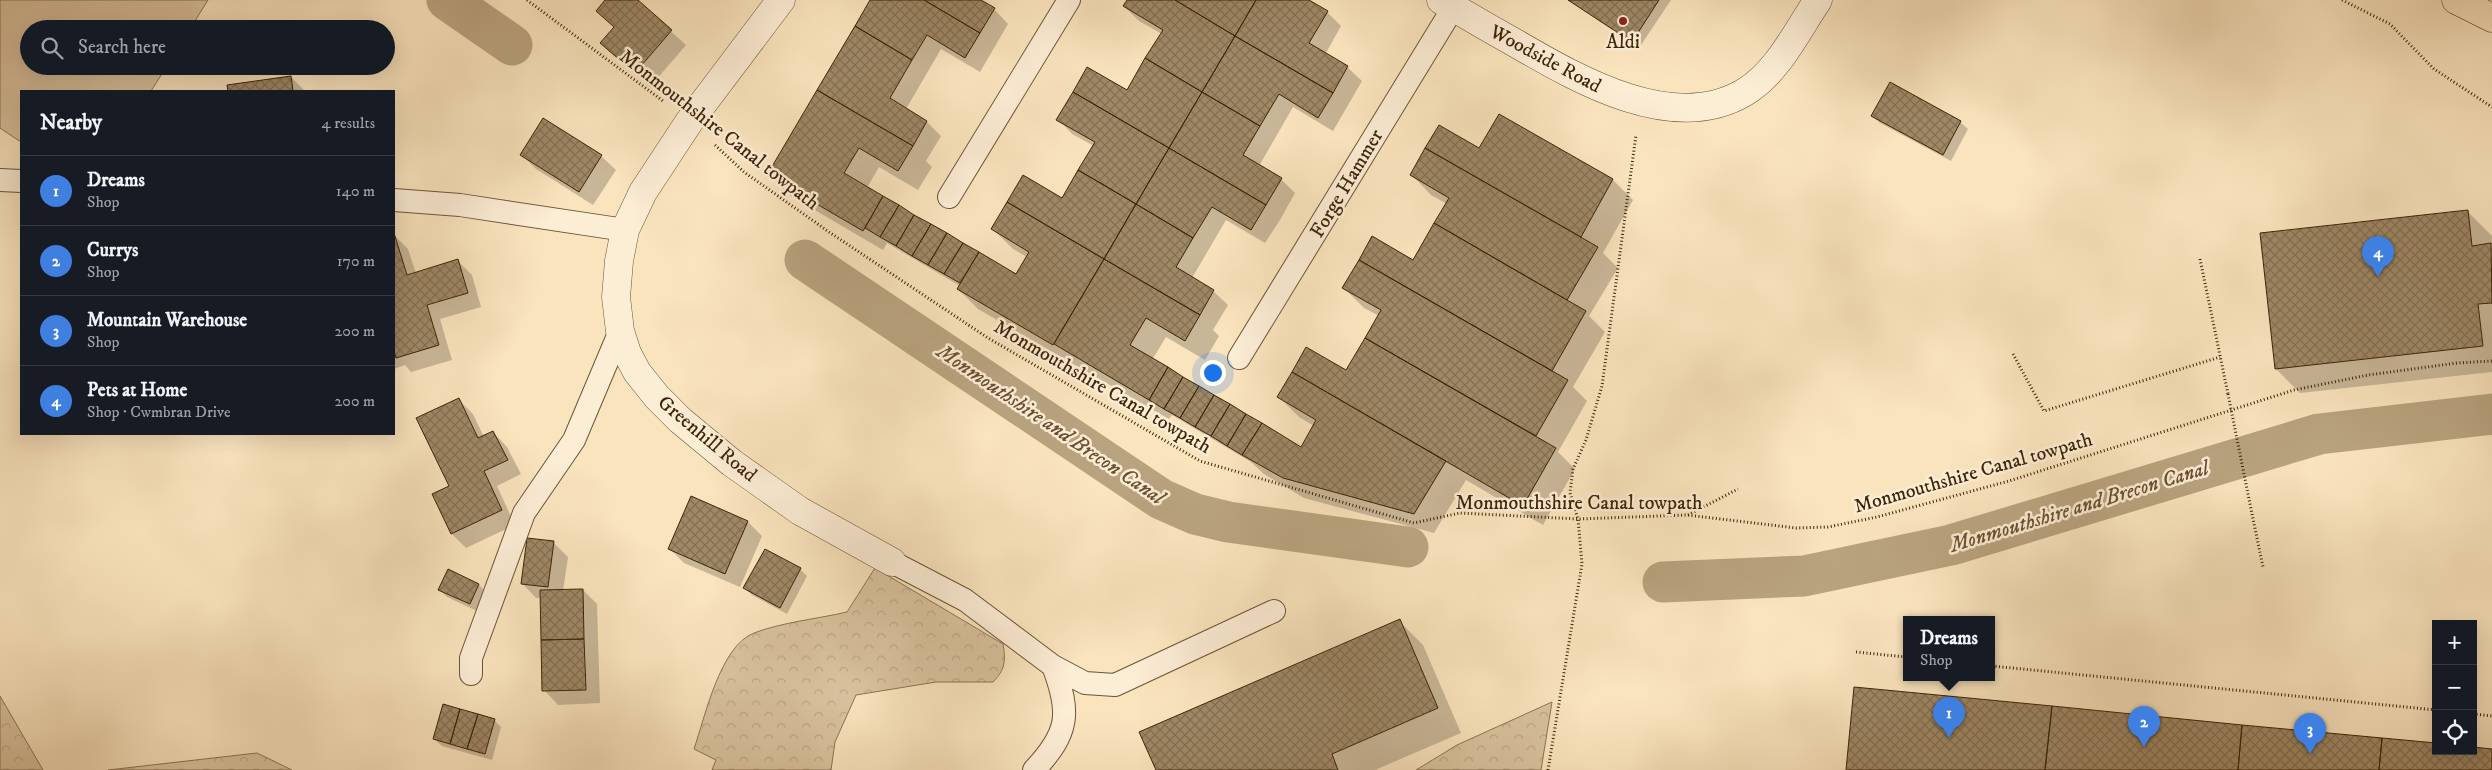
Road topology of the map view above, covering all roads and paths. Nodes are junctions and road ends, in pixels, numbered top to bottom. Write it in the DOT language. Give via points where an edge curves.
graph roads {
  1 [pos="527,0"];
  2 [pos="781,0"];
  3 [pos="1069,0"];
  4 [pos="1818,0"];
  5 [pos="2342,0"];
  6 [pos="2456,0"];
  7 [pos="1447,4"];
  8 [pos="2492,18"];
  9 [pos="1640,101"];
  10 [pos="2492,107"];
  11 [pos="689,122"];
  12 [pos="0,180"];
  13 [pos="20,181"];
  14 [pos="949,196"];
  15 [pos="395,200"];
  16 [pos="625,230"];
  17 [pos="2200,259"];
  18 [pos="620,331"];
  19 [pos="2014,354"];
  20 [pos="2220,356"];
  21 [pos="1239,358"];
  22 [pos="2492,361"];
  23 [pos="1738,490"];
  24 [pos="1687,515"];
  25 [pos="1578,519"];
  26 [pos="892,562"];
  27 [pos="2263,566"];
  28 [pos="1274,611"];
  29 [pos="1856,652"];
  30 [pos="1903,657"];
  31 [pos="1053,666"];
  32 [pos="1995,666"];
  33 [pos="471,674"];
  34 [pos="2432,710"];
  35 [pos="2477,714"];
  36 [pos="2492,716"];
  37 [pos="1034,770"];
  38 [pos="1548,770"];
  1 -- 11 [label="path, Monmouthshire Canal towpath"];
  2 -- 11 [label="street, Greenhill Road"];
  3 -- 14 [label="lane"];
  4 -- 9 [label="street, Woodside Road" via="1782,54 1746,91 1726,101 1701,106"];
  5 -- 10 [label="path" via="2390,24 2434,69"];
  6 -- 8 [label="main road"];
  7 -- 9 [label="street, Woodside Road" via="1575,78"];
  7 -- 21 [label="lane, Forge Hammer"];
  9 -- 25 [label="path" via="1602,386 1586,440 1573,469 1570,493"];
  11 -- 16 [label="street, Greenhill Road" via="642,192"];
  11 -- 25 [label="path, Monmouthshire Canal towpath" via="744,172 988,338 1200,461 1414,524 1460,513"];
  12 -- 13 [label="lane"];
  15 -- 16 [label="lane" via="460,205"];
  16 -- 18 [label="street, Greenhill Road" via="616,297"];
  17 -- 20 [label="path"];
  18 -- 26 [label="street, Greenhill Road" via="638,372 680,420 732,463 800,511"];
  18 -- 33 [label="lane" via="574,440 524,513 471,658"];
  19 -- 20 [label="path" via="2044,411"];
  20 -- 27 [label="path, bridge"];
  22 -- 24 [label="path, Monmouthshire Canal towpath" via="2368,375 2294,390 2009,481 1878,517 1828,527 1796,528"];
  23 -- 24 [label="path"];
  24 -- 25 [label="path, Monmouthshire Canal towpath"];
  25 -- 38 [label="path" via="1582,564"];
  26 -- 31 [label="lane" via="965,600"];
  28 -- 31 [label="lane" via="1115,685 1085,683"];
  29 -- 30 [label="path"];
  31 -- 37 [label="lane" via="1065,701 1064,717 1054,746"];
  32 -- 34 [label="path"];
  35 -- 36 [label="path"];
}
